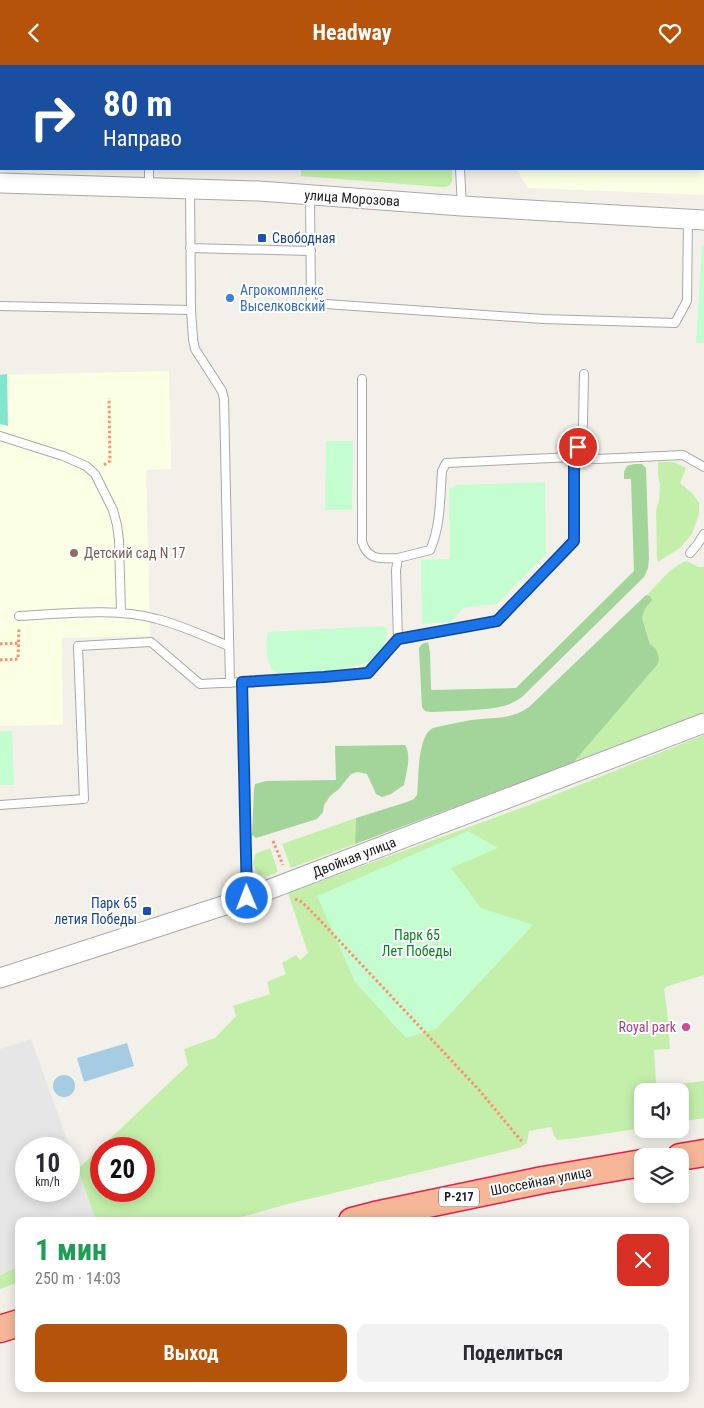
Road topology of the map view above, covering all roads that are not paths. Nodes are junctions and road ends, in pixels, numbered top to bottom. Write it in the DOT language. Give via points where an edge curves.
graph roads {
  1 [pos="149,170"];
  2 [pos="460,170"];
  3 [pos="0,183"];
  4 [pos="149,188"];
  5 [pos="190,189"];
  6 [pos="310,195"];
  7 [pos="462,206"];
  8 [pos="696,219"];
  9 [pos="190,248"];
  10 [pos="310,251"];
  11 [pos="0,306"];
  12 [pos="191,310"];
  13 [pos="584,374"];
  14 [pos="362,379"];
  15 [pos="0,436"];
  16 [pos="574,457"];
  17 [pos="704,467"];
  18 [pos="704,534"];
  19 [pos="690,553"];
  20 [pos="398,558"];
  21 [pos="121,613"];
  22 [pos="19,616"];
  23 [pos="398,639"];
  24 [pos="229,646"];
  25 [pos="242,682"];
  26 [pos="230,683"];
  27 [pos="704,723"];
  28 [pos="0,805"];
  29 [pos="247,898"];
  30 [pos="0,978"];
  31 [pos="704,1153"];
  32 [pos="689,1156"];
  33 [pos="634,1164"];
  34 [pos="367,1217"];
  35 [pos="15,1324"];
  36 [pos="0,1329"];
  1 -- 4 [label="lane"];
  2 -- 7 [label="lane"];
  3 -- 4 [label="street, улица Морозова"];
  4 -- 5 [label="street, улица Морозова"];
  5 -- 6 [label="street, улица Морозова"];
  5 -- 9 [label="lane"];
  6 -- 7 [label="street, улица Морозова"];
  6 -- 10 [label="lane"];
  7 -- 8 [label="street, улица Морозова"];
  8 -- 10 [label="lane" via="687,301 675,323 543,319 311,303"];
  9 -- 10 [label="lane"];
  9 -- 12 [label="lane"];
  11 -- 12 [label="lane"];
  12 -- 24 [label="lane" via="195,349 224,399"];
  13 -- 16 [label="lane" via="583,424"];
  14 -- 20 [label="lane" via="362,542 370,556"];
  15 -- 21 [label="lane" via="86,466 95,474 113,509 119,540"];
  16 -- 17 [label="lane" via="684,455"];
  16 -- 20 [label="lane" via="446,463 442,471 437,527 430,549"];
  16 -- 23 [label="lane" via="574,541 497,621"];
  18 -- 19 [label="lane"];
  20 -- 23 [label="lane"];
  21 -- 22 [label="lane"];
  21 -- 24 [label="lane" via="158,619"];
  23 -- 25 [label="lane" via="368,673"];
  24 -- 26 [label="lane"];
  25 -- 26 [label="lane"];
  25 -- 29 [label="lane"];
  26 -- 28 [label="lane" via="200,684 151,642 78,646 84,799"];
  27 -- 29 [label="street, Двойная улица"];
  29 -- 30 [label="street, Двойная улица"];
  31 -- 32 [label="highway"];
  33 -- 34 [label="highway, Шоссейная улица / Р-217"];
  35 -- 36 [label="highway"];
}
